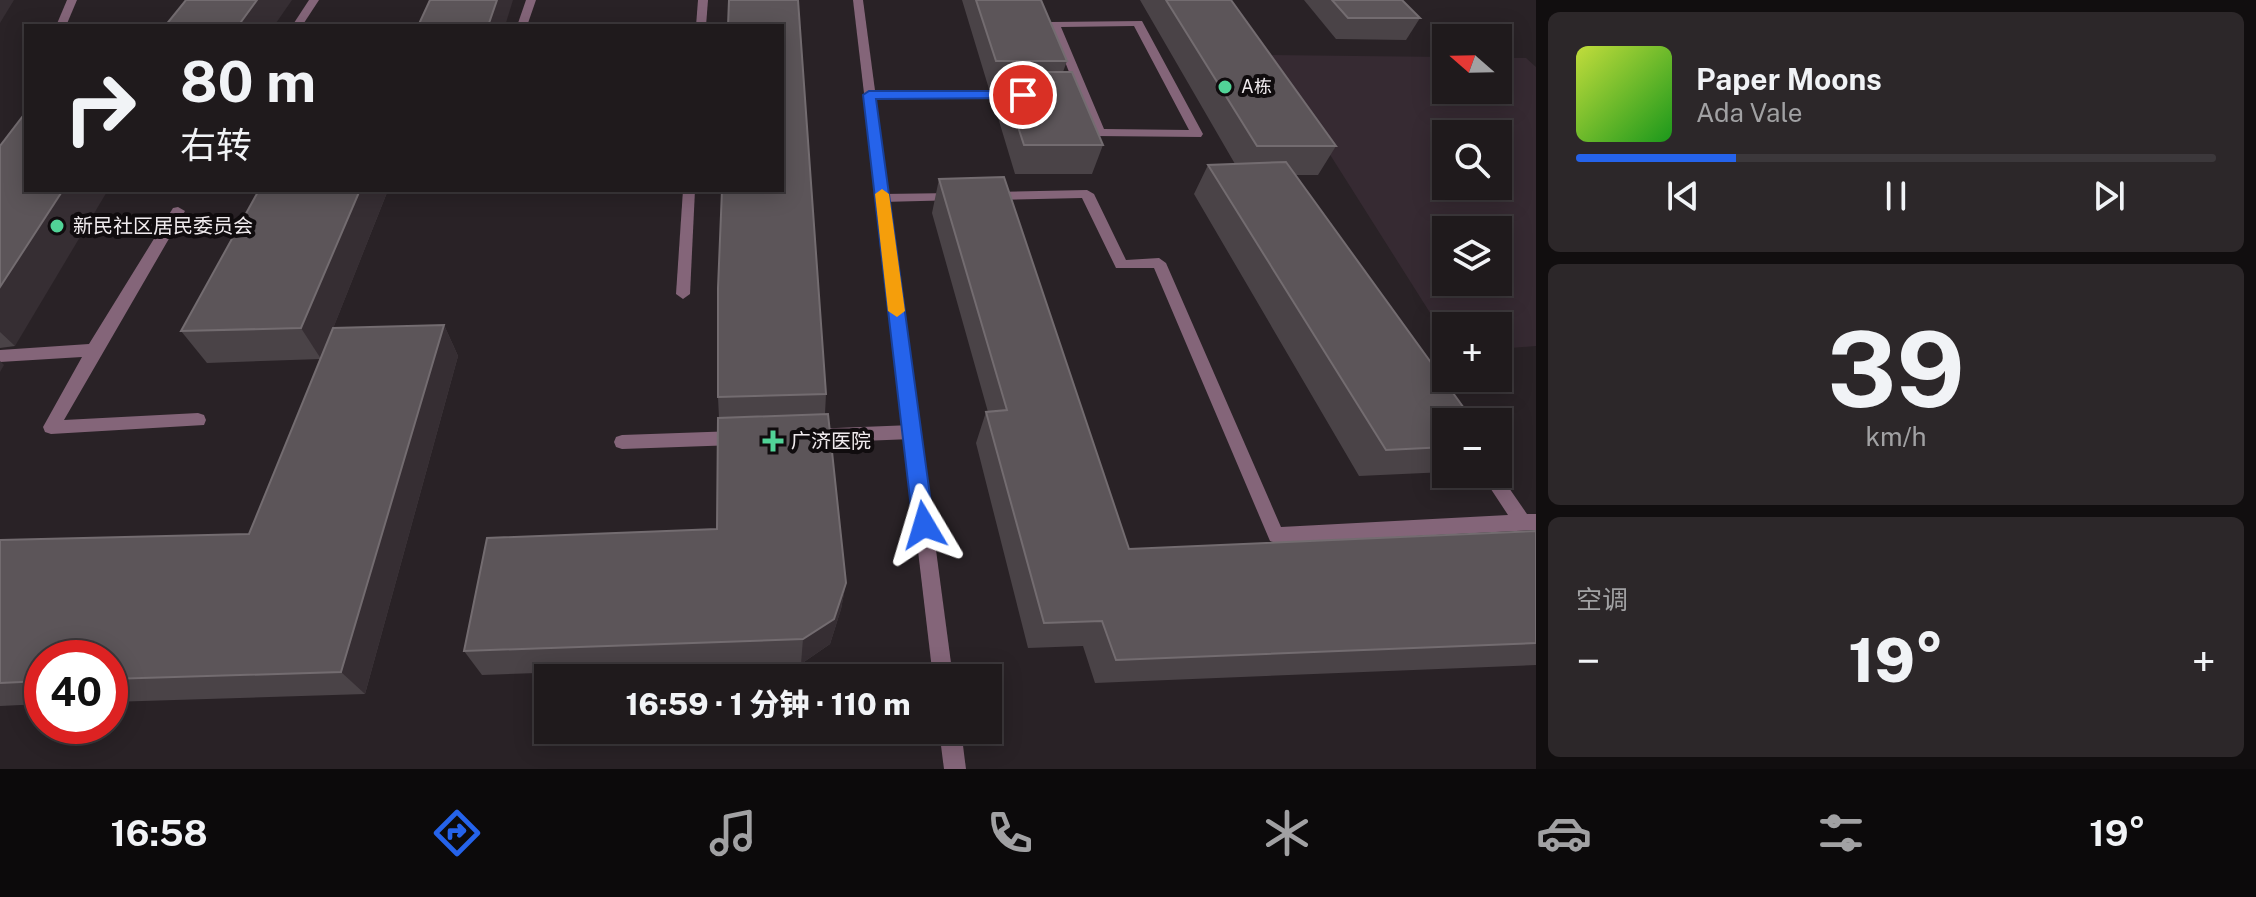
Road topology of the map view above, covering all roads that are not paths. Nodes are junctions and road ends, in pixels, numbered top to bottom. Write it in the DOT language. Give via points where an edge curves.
graph roads {
  1 [pos="72,0"];
  2 [pos="314,0"];
  3 [pos="531,0"];
  4 [pos="703,0"];
  5 [pos="858,0"];
  6 [pos="62,24"];
  7 [pos="298,24"];
  8 [pos="523,24"];
  9 [pos="701,24"];
  10 [pos="869,95"];
  11 [pos="1023,95"];
  12 [pos="1054,95"];
  13 [pos="1084,95"];
  14 [pos="689,192"];
  15 [pos="882,198"];
  16 [pos="178,211"];
  17 [pos="683,294"];
  18 [pos="94,350"];
  19 [pos="0,356"];
  20 [pos="198,420"];
  21 [pos="912,432"];
  22 [pos="790,436"];
  23 [pos="759,437"];
  24 [pos="622,442"];
  25 [pos="1501,488"];
  26 [pos="1530,523"];
  27 [pos="941,664"];
  28 [pos="952,744"];
  29 [pos="955,769"];
  1 -- 6 [label="street"];
  2 -- 7 [label="street"];
  3 -- 8 [label="street"];
  4 -- 9 [label="street"];
  5 -- 10 [label="street"];
  10 -- 11 [label="street"];
  10 -- 15 [label="street"];
  12 -- 13 [label="street"];
  13 -- 13 [label="street" via="1055,24 1138,23 1197,134 1099,133"];
  14 -- 17 [label="street"];
  15 -- 21 [label="street"];
  15 -- 26 [label="street" via="1087,194 1121,265 1159,263 1276,535"];
  16 -- 18 [label="street"];
  18 -- 19 [label="street"];
  18 -- 20 [label="street" via="51,427"];
  21 -- 22 [label="street"];
  21 -- 27 [label="street"];
  23 -- 24 [label="street"];
  25 -- 26 [label="street"];
  28 -- 29 [label="street"];
}
